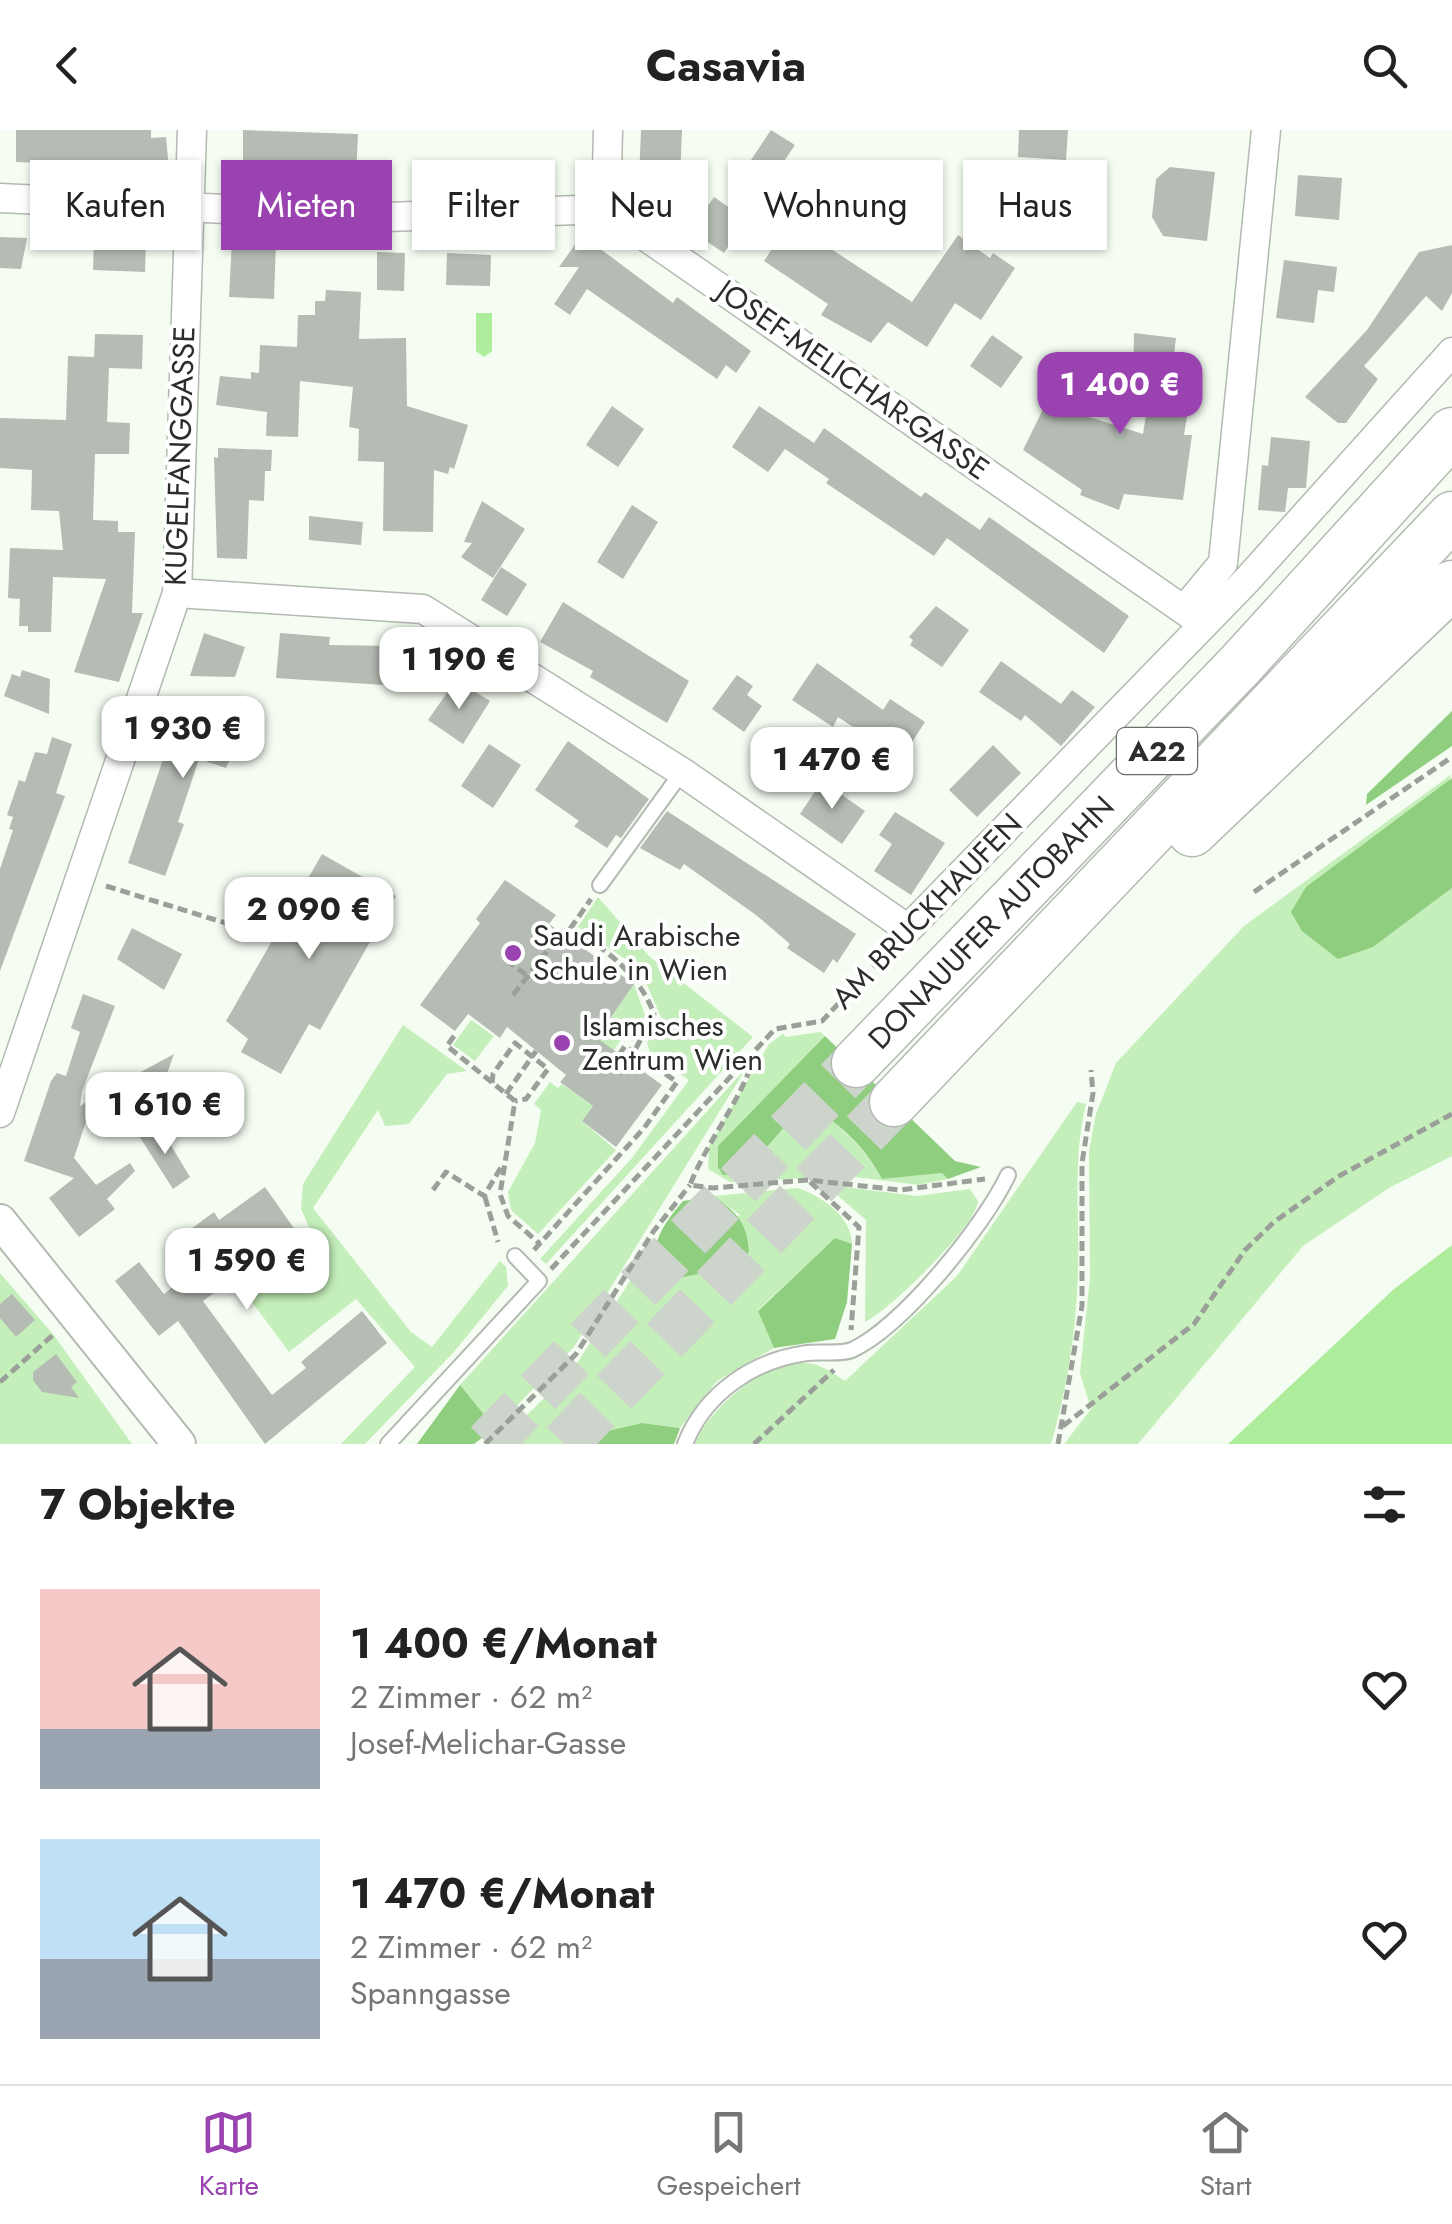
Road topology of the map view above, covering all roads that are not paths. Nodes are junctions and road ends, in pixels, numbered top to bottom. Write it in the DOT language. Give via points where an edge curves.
graph roads {
  1 [pos="192,130"];
  2 [pos="608,130"];
  3 [pos="1266,130"];
  4 [pos="191,160"];
  5 [pos="607,160"];
  6 [pos="0,198"];
  7 [pos="30,199"];
  8 [pos="201,207"];
  9 [pos="575,210"];
  10 [pos="189,250"];
  11 [pos="665,250"];
  12 [pos="1452,352"];
  13 [pos="1452,432"];
  14 [pos="1452,516"];
  15 [pos="1223,562"];
  16 [pos="1247,580"];
  17 [pos="1452,586"];
  18 [pos="177,593"];
  19 [pos="1194,617"];
  20 [pos="682,772"];
  21 [pos="600,885"];
  22 [pos="1019,973"];
  23 [pos="856,1063"];
  24 [pos="894,1102"];
  25 [pos="0,1113"];
  26 [pos="1008,1176"];
  27 [pos="0,1221"];
  28 [pos="518,1260"];
  29 [pos="180,1444"];
  30 [pos="388,1444"];
  31 [pos="685,1444"];
  1 -- 4 [label="street, KUGELFANGGASSE"];
  2 -- 5 [label="street"];
  3 -- 15 [label="street"];
  6 -- 7 [label="street"];
  8 -- 9 [label="street" via="387,217"];
  10 -- 18 [label="street, KUGELFANGGASSE"];
  11 -- 19 [label="street, JOSEF-MELICHAR-GASSE"];
  12 -- 16 [label="street, AM BRUCKHAUFEN"];
  13 -- 23 [label="highway, DONAUUFER AUTOBAHN / A22" via="1240,665"];
  14 -- 22 [label="highway, DONAUUFER AUTOBAHN / A22"];
  15 -- 16 [label="street"];
  15 -- 19 [label="street"];
  16 -- 19 [label="street, AM BRUCKHAUFEN"];
  17 -- 22 [label="highway" via="1226,804"];
  18 -- 20 [label="street" via="424,609"];
  18 -- 25 [label="street, KUGELFANGGASSE"];
  19 -- 20 [label="street, AM BRUCKHAUFEN" via="908,929"];
  20 -- 21 [label="lane"];
  22 -- 24 [label="highway, DONAUUFER AUTOBAHN / A22"];
  26 -- 31 [label="lane" via="970,1241 883,1327 850,1351 766,1361 724,1387"];
  27 -- 29 [label="street"];
  28 -- 30 [label="lane" via="539,1281"];
}
